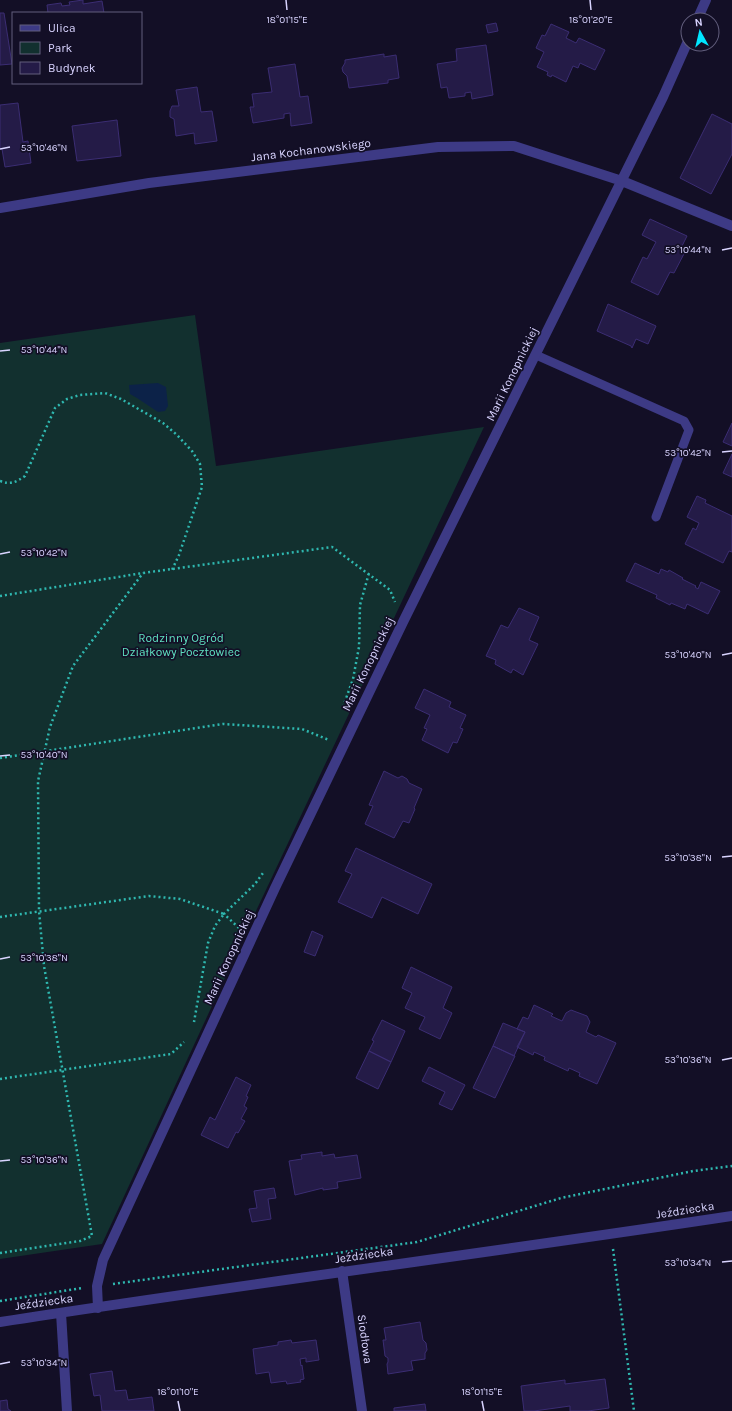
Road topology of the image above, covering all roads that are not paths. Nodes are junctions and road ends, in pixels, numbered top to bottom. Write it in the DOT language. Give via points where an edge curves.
graph roads {
  1 [pos="706,0"];
  2 [pos="701,12"];
  3 [pos="683,52"];
  4 [pos="622,181"];
  5 [pos="0,208"];
  6 [pos="732,226"];
  7 [pos="536,355"];
  8 [pos="656,517"];
  9 [pos="732,1216"];
  10 [pos="342,1271"];
  11 [pos="98,1308"];
  12 [pos="61,1313"];
  13 [pos="0,1322"];
  14 [pos="67,1411"];
  15 [pos="362,1411"];
  1 -- 2 [label="street"];
  3 -- 4 [label="street, Marii Konopnickiej"];
  4 -- 5 [label="street, Jana Kochanowskiego" via="514,146 438,147 149,183"];
  4 -- 6 [label="street, Jana Kochanowskiego"];
  4 -- 7 [label="street, Marii Konopnickiej"];
  7 -- 8 [label="lane" via="684,421 690,430"];
  7 -- 11 [label="street, Marii Konopnickiej" via="403,622 103,1260 97,1286"];
  9 -- 10 [label="street, Jeździecka"];
  10 -- 11 [label="street, Jeździecka"];
  10 -- 15 [label="street, Siodłowa"];
  11 -- 12 [label="street, Jeździecka"];
  12 -- 13 [label="street, Jeździecka"];
  12 -- 14 [label="street"];
}
